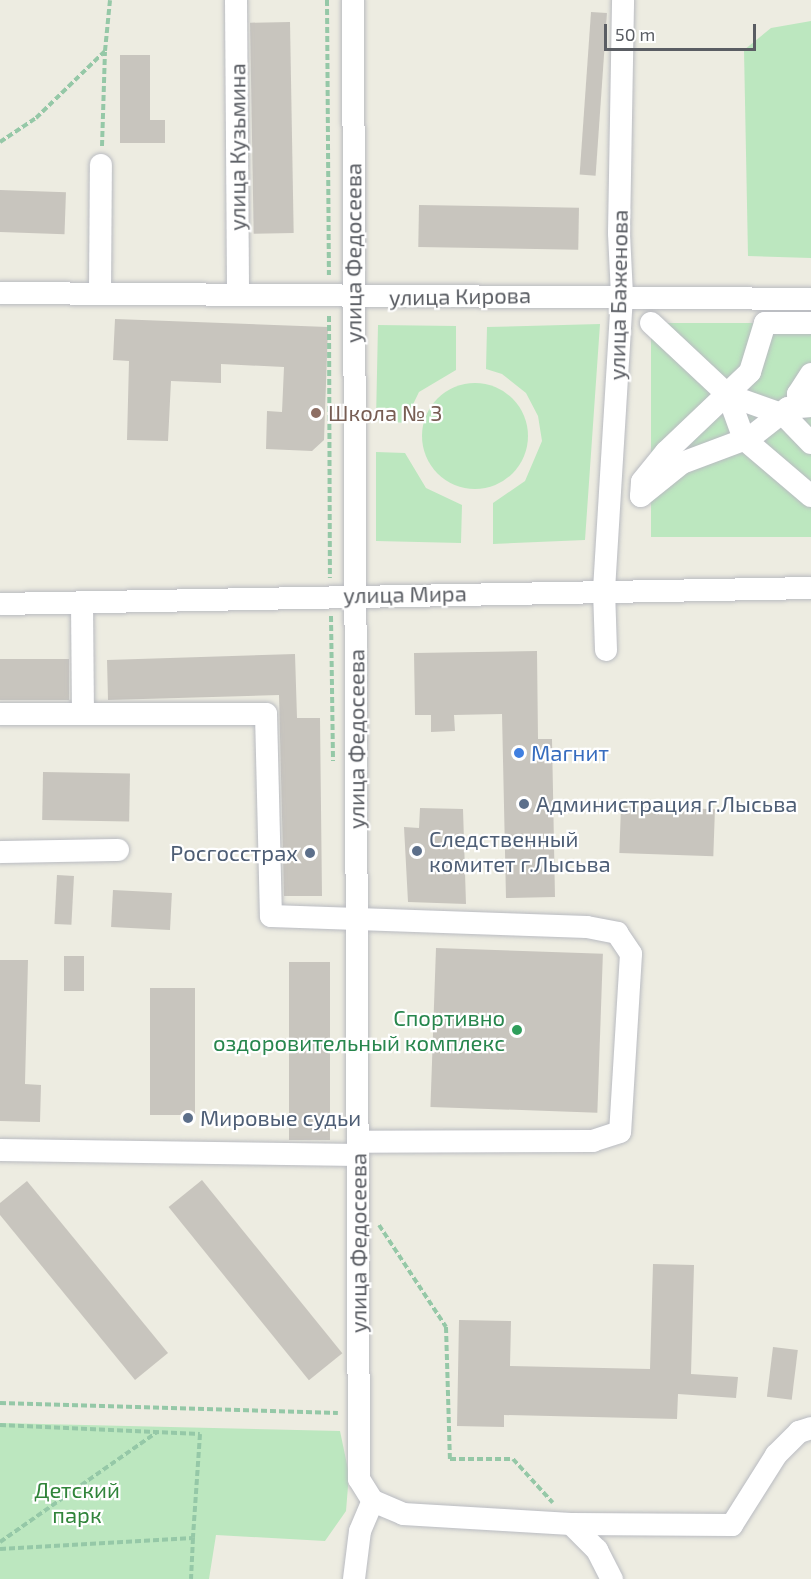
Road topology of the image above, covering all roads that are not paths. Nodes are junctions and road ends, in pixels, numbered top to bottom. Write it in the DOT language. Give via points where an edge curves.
graph roads {
  1 [pos="236,0"];
  2 [pos="353,0"];
  3 [pos="623,0"];
  4 [pos="101,165"];
  5 [pos="0,293"];
  6 [pos="100,294"];
  7 [pos="238,294"];
  8 [pos="622,295"];
  9 [pos="353,297"];
  10 [pos="811,299"];
  11 [pos="651,323"];
  12 [pos="811,323"];
  13 [pos="811,374"];
  14 [pos="811,392"];
  15 [pos="728,395"];
  16 [pos="811,406"];
  17 [pos="784,415"];
  18 [pos="744,439"];
  19 [pos="811,443"];
  20 [pos="811,496"];
  21 [pos="811,588"];
  22 [pos="604,590"];
  23 [pos="356,595"];
  24 [pos="82,602"];
  25 [pos="0,604"];
  26 [pos="606,650"];
  27 [pos="0,714"];
  28 [pos="83,714"];
  29 [pos="118,850"];
  30 [pos="0,852"];
  31 [pos="357,916"];
  32 [pos="358,1148"];
  33 [pos="0,1150"];
  34 [pos="811,1428"];
  35 [pos="373,1501"];
  36 [pos="571,1524"];
  37 [pos="354,1579"];
  38 [pos="612,1579"];
  1 -- 7 [label="street, улица Кузьмина"];
  2 -- 9 [label="street, улица Федосеева"];
  3 -- 8 [label="street, улица Баженова" via="619,233"];
  4 -- 6 [label="street"];
  5 -- 6 [label="street, улица Кирова"];
  6 -- 7 [label="street, улица Кирова"];
  7 -- 9 [label="street, улица Кирова"];
  8 -- 9 [label="street, улица Кирова"];
  8 -- 10 [label="street, улица Кирова"];
  8 -- 22 [label="street, улица Баженова"];
  9 -- 23 [label="street, улица Федосеева"];
  11 -- 15 [label="street"];
  12 -- 15 [label="street" via="765,323 750,372"];
  13 -- 14 [label="street" via="798,394"];
  15 -- 17 [label="street"];
  15 -- 18 [label="street"];
  15 -- 18 [label="street" via="666,452 642,482 641,496 682,463"];
  16 -- 17 [label="street" via="788,408"];
  17 -- 18 [label="street"];
  17 -- 19 [label="street"];
  18 -- 20 [label="street"];
  21 -- 22 [label="street, улица Мира"];
  22 -- 23 [label="street, улица Мира"];
  22 -- 26 [label="street, улица Баженова"];
  23 -- 24 [label="street, улица Мира"];
  23 -- 31 [label="street, улица Федосеева"];
  24 -- 25 [label="street, улица Мира"];
  24 -- 28 [label="street"];
  27 -- 28 [label="street"];
  28 -- 31 [label="street" via="266,714 270,916"];
  29 -- 30 [label="street"];
  31 -- 32 [label="street, улица Федосеева"];
  31 -- 32 [label="street" via="588,927 617,933 632,954 620,1132 592,1141"];
  32 -- 33 [label="street"];
  32 -- 35 [label="street, улица Федосеева" via="359,1479"];
  34 -- 36 [label="street" via="799,1432 776,1455 732,1525"];
  35 -- 36 [label="street" via="403,1514"];
  35 -- 37 [label="street" via="360,1531"];
  36 -- 38 [label="street" via="597,1550"];
}
